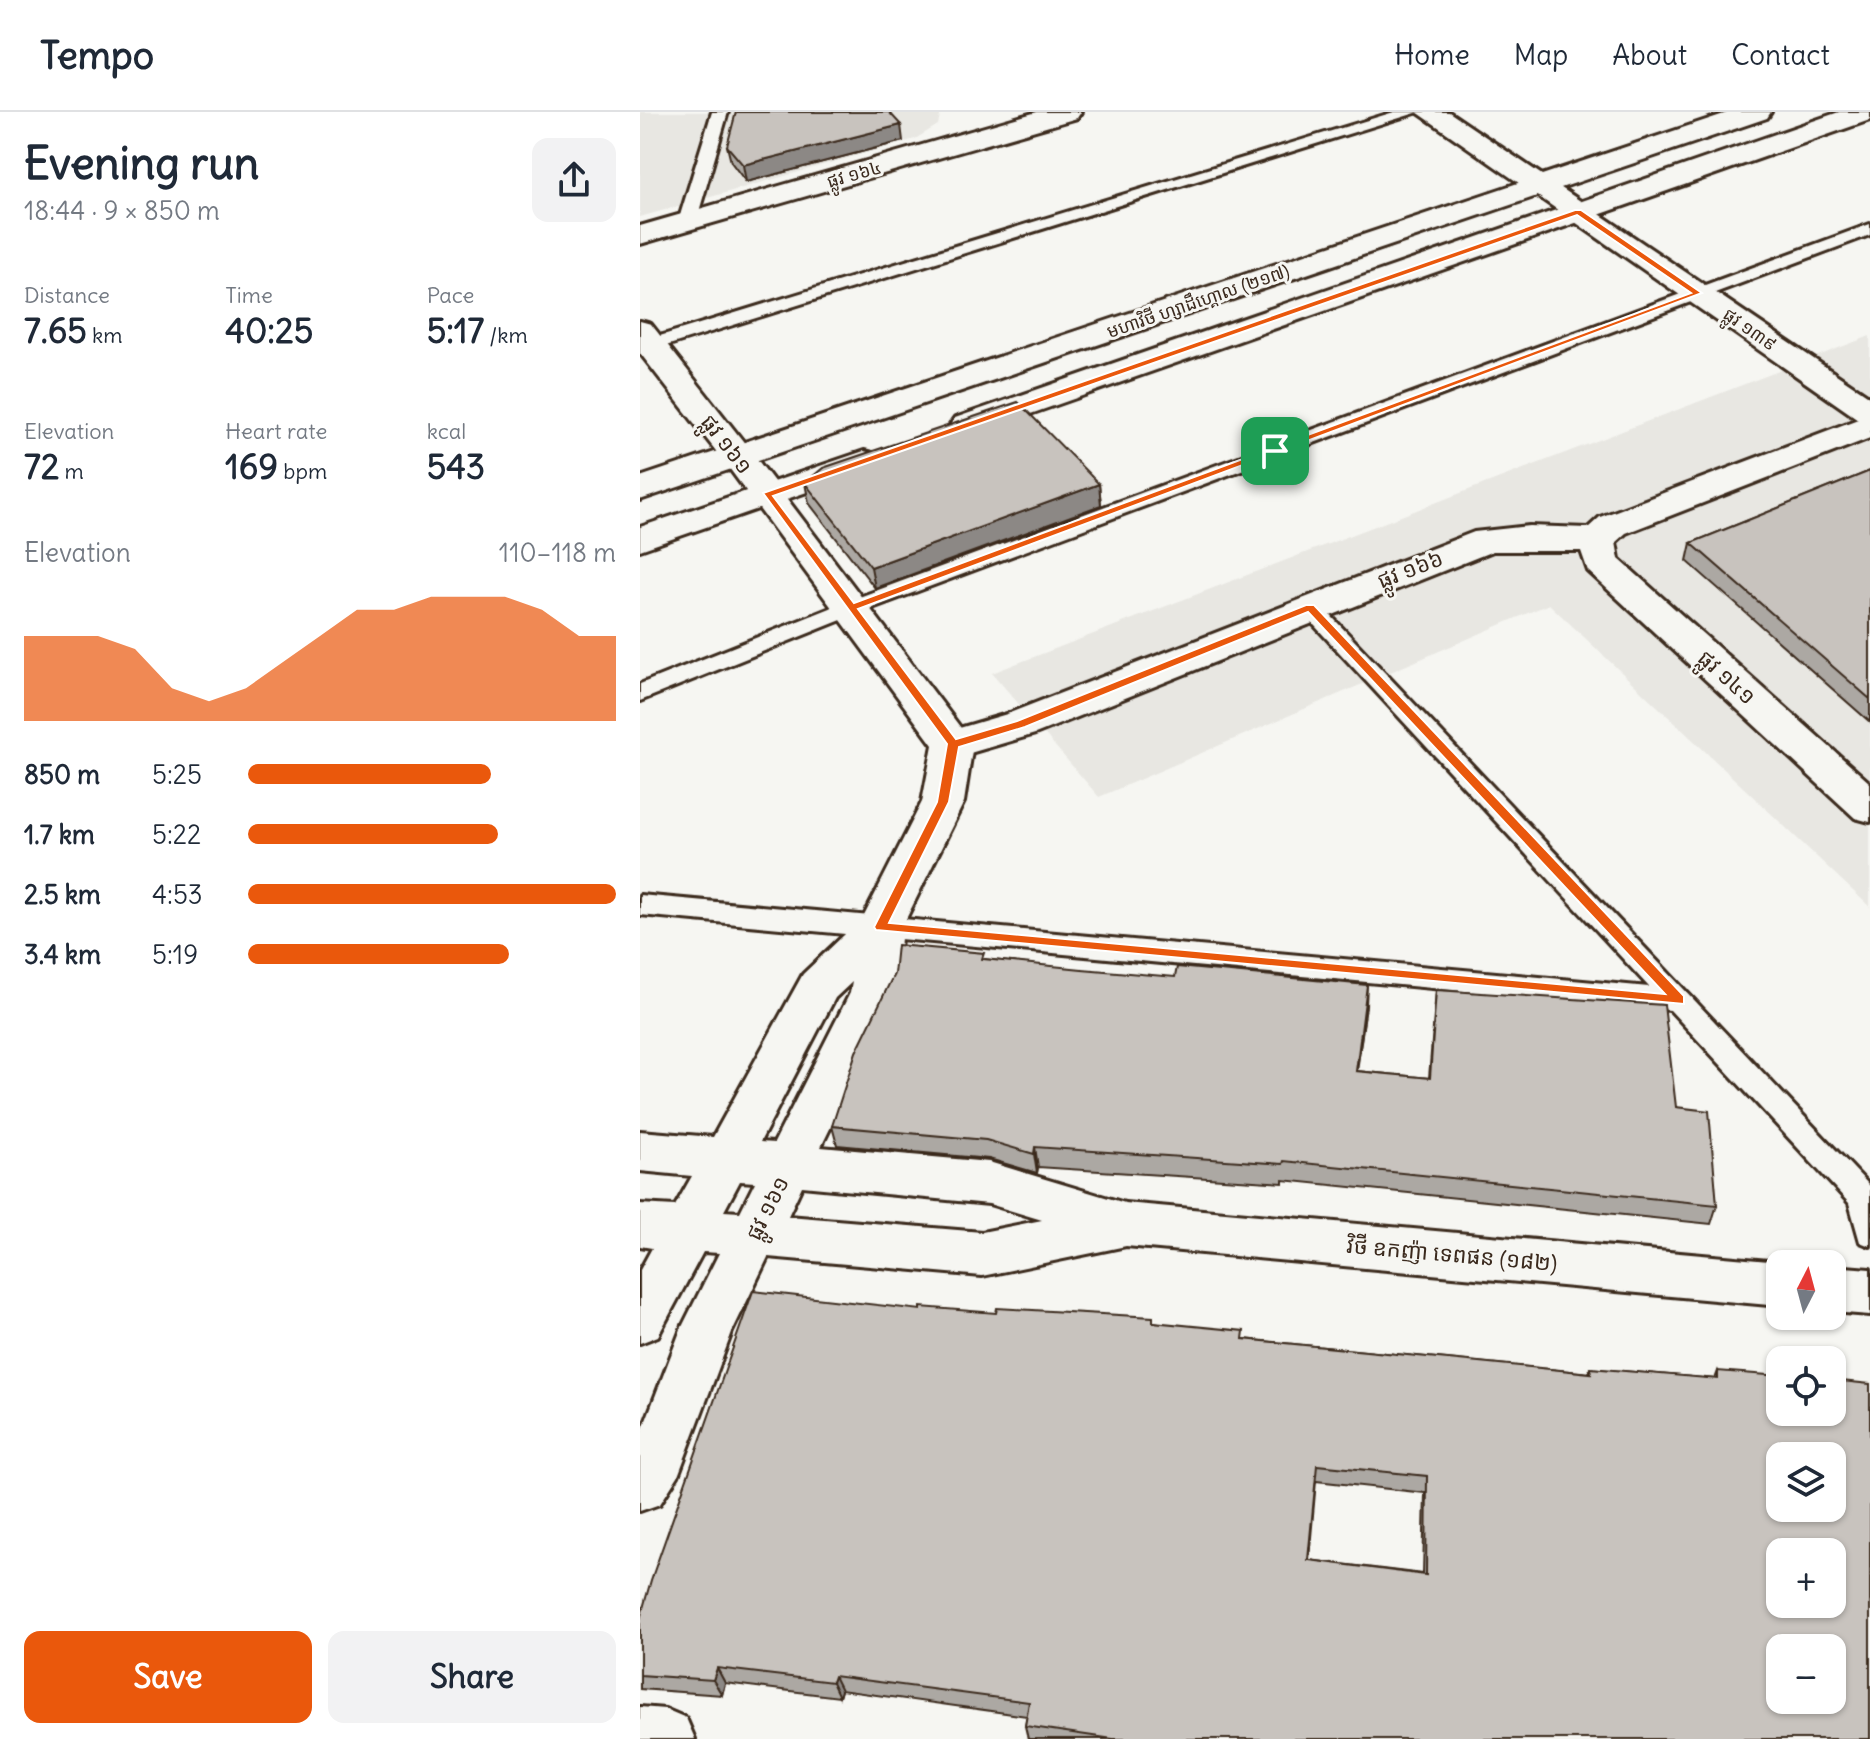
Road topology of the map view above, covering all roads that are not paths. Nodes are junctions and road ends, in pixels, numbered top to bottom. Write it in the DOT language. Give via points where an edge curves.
graph roads {
  1 [pos="720,112"];
  2 [pos="1067,112"];
  3 [pos="1411,112"];
  4 [pos="1431,112"];
  5 [pos="1757,112"];
  6 [pos="1866,112"];
  7 [pos="980,124"];
  8 [pos="1539,185"];
  9 [pos="1578,212"];
  10 [pos="687,222"];
  11 [pos="1870,229"];
  12 [pos="640,235"];
  13 [pos="1698,293"];
  14 [pos="644,341"];
  15 [pos="1870,412"];
  16 [pos="1870,426"];
  17 [pos="932,437"];
  18 [pos="887,453"];
  19 [pos="738,457"];
  20 [pos="640,489"];
  21 [pos="767,495"];
  22 [pos="640,539"];
  23 [pos="1597,540"];
  24 [pos="1310,607"];
  25 [pos="851,608"];
  26 [pos="640,693"];
  27 [pos="953,744"];
  28 [pos="1870,807"];
  29 [pos="640,905"];
  30 [pos="880,927"];
  31 [pos="1679,1000"];
  32 [pos="640,1151"];
  33 [pos="728,1158"];
  34 [pos="790,1164"];
  35 [pos="1125,1224"];
  36 [pos="640,1225"];
  37 [pos="689,1229"];
  38 [pos="1870,1233"];
  39 [pos="754,1234"];
  40 [pos="1766,1283"];
  41 [pos="1846,1290"];
  42 [pos="1870,1292"];
  43 [pos="640,1320"];
  44 [pos="640,1485"];
  45 [pos="640,1737"];
  46 [pos="665,1739"];
  1 -- 10 [label="lane"];
  2 -- 7 [label="street, ផ្លូវ ១៦៤"];
  3 -- 14 [label="lane"];
  4 -- 8 [label="street, ផ្លូវ ១៣៩"];
  5 -- 8 [label="street, មហាវិថី ហ្សាដឹហ្គោល (២១៧)"];
  6 -- 9 [label="street, មហាវិថី ហ្សាដឹហ្គោល (២១៧)"];
  7 -- 10 [label="street, ផ្លូវ ១៦៤"];
  8 -- 9 [label="street, ផ្លូវ ១៣៩"];
  8 -- 19 [label="street, មហាវិថី ហ្សាដឹហ្គោល (២១៧)"];
  9 -- 13 [label="street, ផ្លូវ ១៣៩"];
  9 -- 17 [label="street, មហាវិថី ហ្សាដឹហ្គោល (២១៧)"];
  10 -- 12 [label="street, ផ្លូវ ១៦៤"];
  11 -- 13 [label="lane"];
  13 -- 15 [label="street, ផ្លូវ ១៣៩"];
  13 -- 25 [label="lane"];
  14 -- 19 [label="street, ផ្លូវ ១៦១"];
  16 -- 23 [label="street" via="1613,525"];
  18 -- 21 [label="street"];
  19 -- 20 [label="street, មហាវិថី ហ្សាដឹហ្គោល (២១៧)"];
  19 -- 21 [label="street, ផ្លូវ ១៦១"];
  21 -- 22 [label="street"];
  21 -- 25 [label="street, ផ្លូវ ១៦១"];
  23 -- 24 [label="street, ផ្លូវ ១៦៦" via="1487,540"];
  23 -- 28 [label="street, ផ្លូវ ១៤១" via="1601,563"];
  24 -- 27 [label="street, ផ្លូវ ១៦៦" via="1021,724"];
  24 -- 31 [label="lane"];
  25 -- 26 [label="lane"];
  25 -- 27 [label="street, ផ្លូវ ១៦១"];
  27 -- 30 [label="street, ផ្លូវ ១៦១" via="943,802"];
  29 -- 30 [label="lane"];
  30 -- 31 [label="lane"];
  30 -- 33 [label="street, ផ្លូវ ១៦១" via="819,986"];
  30 -- 34 [label="street, ផ្លូវ ១៦១" via="873,993"];
  31 -- 38 [label="lane" via="1863,1198"];
  32 -- 33 [label="street, វិថី ឧកញ៉ា ទេពផន (១៨២)"];
  33 -- 34 [label="street, វិថី ឧកញ៉ា ទេពផន (១៨២)"];
  33 -- 37 [label="street, ផ្លូវ ១៦១"];
  34 -- 35 [label="street, វិថី ឧកញ៉ា ទេពផន (១៨២)" via="989,1183"];
  34 -- 39 [label="street, ផ្លូវ ១៦១"];
  35 -- 39 [label="street, វិថី ឧកញ៉ា ទេពផន (១៨២)" via="982,1254"];
  35 -- 40 [label="street, វិថី ឧកញ៉ា ទេពផន (១៨២)"];
  36 -- 37 [label="street, វិថី ឧកញ៉ា ទេពផន (១៨២)"];
  37 -- 39 [label="street, វិថី ឧកញ៉ា ទេពផន (១៨២)"];
  37 -- 43 [label="street, ផ្លូវ ១៦១"];
  39 -- 44 [label="street, ផ្លូវ ១៦១" via="707,1329 659,1458"];
  41 -- 42 [label="street"];
  45 -- 46 [label="street"];
}
